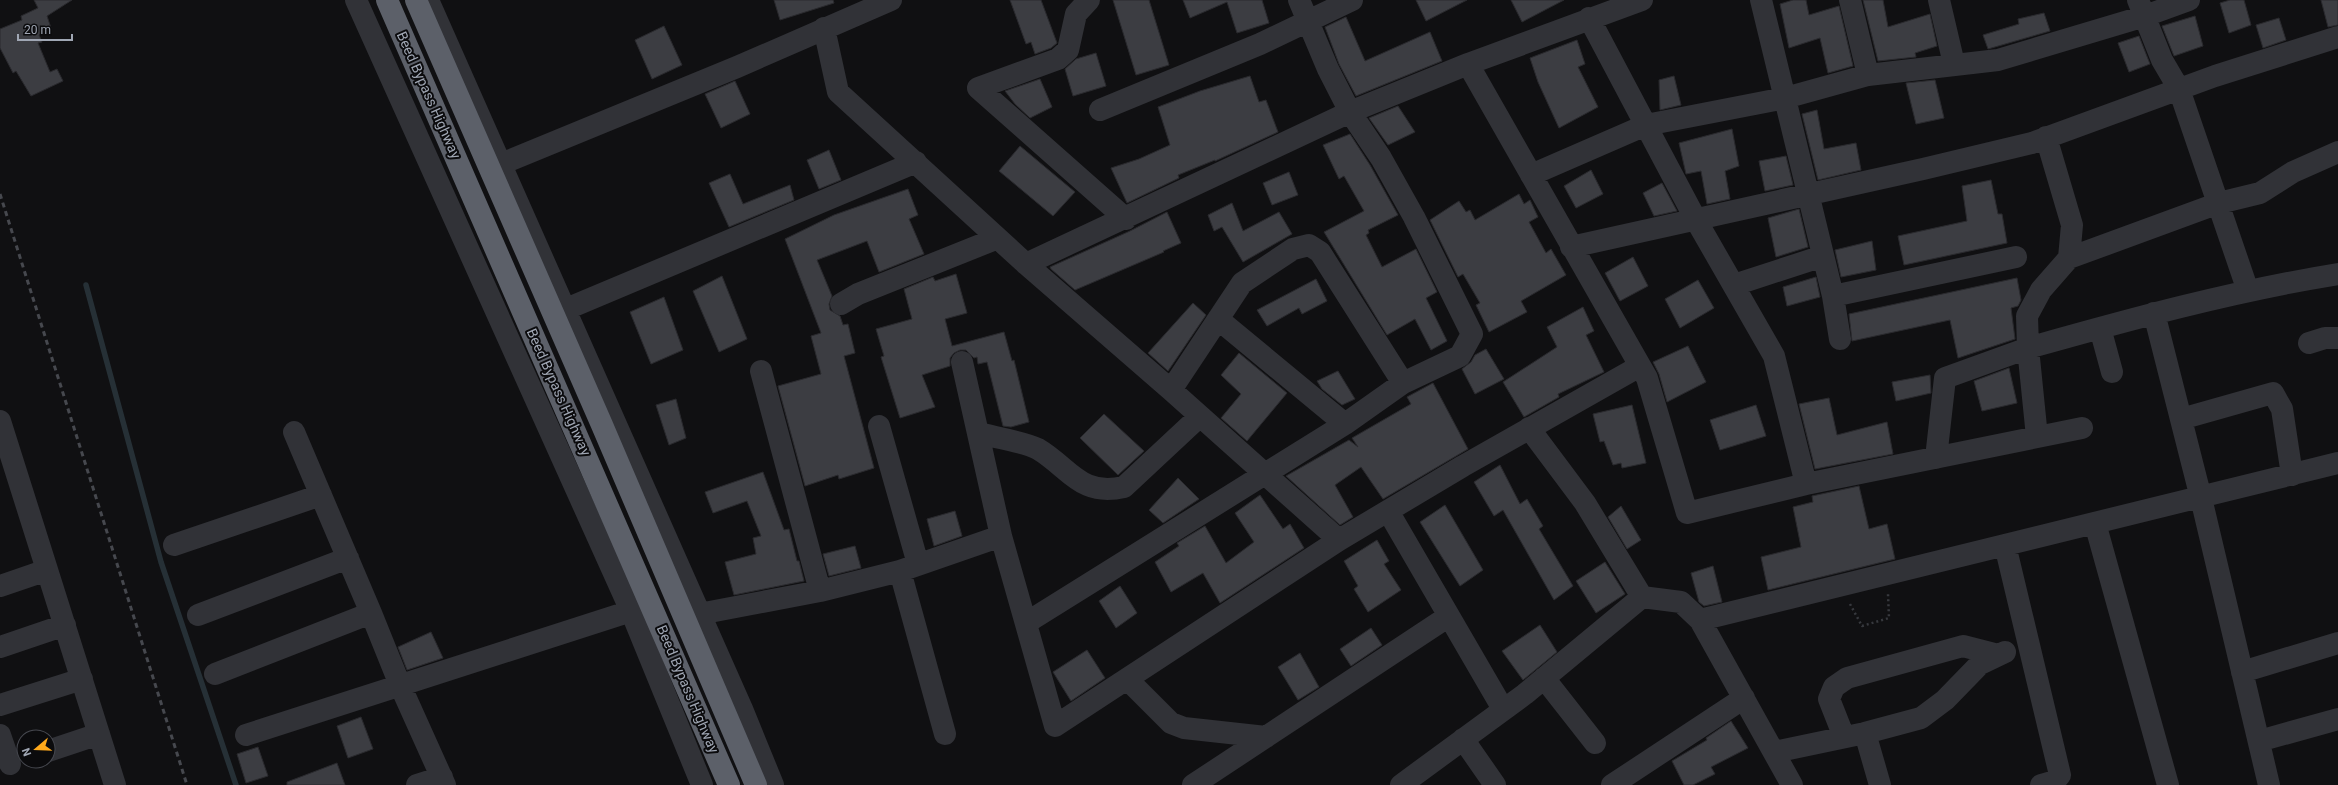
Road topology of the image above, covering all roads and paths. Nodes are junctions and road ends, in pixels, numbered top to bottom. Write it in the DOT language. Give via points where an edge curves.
graph roads {
  1 [pos="356,0"];
  2 [pos="387,0"];
  3 [pos="416,0"];
  4 [pos="428,0"];
  5 [pos="891,0"];
  6 [pos="1089,0"];
  7 [pos="1299,0"];
  8 [pos="1352,0"];
  9 [pos="1642,0"];
  10 [pos="1761,0"];
  11 [pos="1850,0"];
  12 [pos="1939,0"];
  13 [pos="2188,0"];
  14 [pos="2142,8"];
  15 [pos="1589,18"];
  16 [pos="1306,21"];
  17 [pos="824,28"];
  18 [pos="2338,37"];
  19 [pos="1468,64"];
  20 [pos="1954,64"];
  21 [pos="1868,75"];
  22 [pos="2179,89"];
  23 [pos="1785,98"];
  24 [pos="1100,110"];
  25 [pos="1350,112"];
  26 [pos="1646,125"];
  27 [pos="2046,137"];
  28 [pos="2338,152"];
  29 [pos="916,162"];
  30 [pos="501,164"];
  31 [pos="1531,175"];
  32 [pos="1807,194"];
  33 [pos="2219,203"];
  34 [pos="1126,218"];
  35 [pos="1696,220"];
  36 [pos="998,238"];
  37 [pos="1571,247"];
  38 [pos="1822,256"];
  39 [pos="2016,257"];
  40 [pos="2069,258"];
  41 [pos="1026,264"];
  42 [pos="2338,274"];
  43 [pos="1734,285"];
  44 [pos="2248,291"];
  45 [pos="1832,296"];
  46 [pos="841,304"];
  47 [pos="564,310"];
  48 [pos="2154,313"];
  49 [pos="1218,319"];
  50 [pos="2100,328"];
  51 [pos="2338,338"];
  52 [pos="1840,339"];
  53 [pos="2309,343"];
  54 [pos="2028,348"];
  55 [pos="962,362"];
  56 [pos="1640,366"];
  57 [pos="761,371"];
  58 [pos="2112,372"];
  59 [pos="1403,383"];
  60 [pos="1171,390"];
  61 [pos="1199,417"];
  62 [pos="2181,418"];
  63 [pos="0,421"];
  64 [pos="1345,424"];
  65 [pos="879,426"];
  66 [pos="1529,428"];
  67 [pos="2082,428"];
  68 [pos="294,432"];
  69 [pos="978,433"];
  70 [pos="2037,437"];
  71 [pos="4,448"];
  72 [pos="1936,458"];
  73 [pos="2338,463"];
  74 [pos="1264,474"];
  75 [pos="2292,475"];
  76 [pos="1806,484"];
  77 [pos="321,495"];
  78 [pos="2201,498"];
  79 [pos="1388,511"];
  80 [pos="2095,523"];
  81 [pos="1002,536"];
  82 [pos="1338,540"];
  83 [pos="174,545"];
  84 [pos="2005,545"];
  85 [pos="348,558"];
  86 [pos="909,568"];
  87 [pos="47,570"];
  88 [pos="1887,574"];
  89 [pos="0,586"];
  90 [pos="1840,586"];
  91 [pos="820,591"];
  92 [pos="1642,597"];
  93 [pos="631,610"];
  94 [pos="371,612"];
  95 [pos="198,615"];
  96 [pos="1449,616"];
  97 [pos="1700,620"];
  98 [pos="695,623"];
  99 [pos="1026,623"];
  100 [pos="65,625"];
  101 [pos="2028,642"];
  102 [pos="2338,643"];
  103 [pos="0,647"];
  104 [pos="1998,655"];
  105 [pos="2242,672"];
  106 [pos="215,674"];
  107 [pos="1544,678"];
  108 [pos="82,679"];
  109 [pos="1127,679"];
  110 [pos="400,685"];
  111 [pos="1744,698"];
  112 [pos="0,705"];
  113 [pos="1504,709"];
  114 [pos="2338,719"];
  115 [pos="99,734"];
  116 [pos="945,734"];
  117 [pos="0,735"];
  118 [pos="246,735"];
  119 [pos="1854,735"];
  120 [pos="1266,737"];
  121 [pos="1463,739"];
  122 [pos="2258,741"];
  123 [pos="1595,742"];
  124 [pos="56,748"];
  125 [pos="1774,752"];
  126 [pos="11,763"];
  127 [pos="444,781"];
  128 [pos="2055,782"];
  129 [pos="115,785"];
  130 [pos="417,785"];
  131 [pos="702,785"];
  132 [pos="729,785"];
  133 [pos="756,785"];
  134 [pos="773,785"];
  135 [pos="1193,785"];
  136 [pos="1401,785"];
  137 [pos="1495,785"];
  138 [pos="1612,785"];
  139 [pos="1792,785"];
  140 [pos="1880,785"];
  141 [pos="2168,785"];
  142 [pos="2269,785"];
  1 -- 93 [label="street"];
  2 -- 132 [label="highway, Beed Bypass Highway"];
  3 -- 98 [label="highway, Beed Bypass Highway"];
  4 -- 30 [label="street"];
  5 -- 17 [label="street"];
  6 -- 34 [label="street" via="1076,14 1068,50 1058,60 978,88"];
  7 -- 16 [label="street"];
  8 -- 16 [label="street"];
  9 -- 15 [label="street"];
  10 -- 23 [label="street"];
  11 -- 21 [label="street"];
  12 -- 20 [label="street"];
  13 -- 14 [label="street"];
  14 -- 20 [label="street" via="1998,60"];
  14 -- 22 [label="street" via="2162,60"];
  15 -- 19 [label="street"];
  15 -- 26 [label="street"];
  16 -- 24 [label="street" via="1260,44"];
  16 -- 25 [label="street"];
  17 -- 29 [label="street" via="838,92"];
  17 -- 30 [label="street" via="737,67"];
  18 -- 22 [label="street"];
  19 -- 25 [label="street"];
  19 -- 31 [label="street"];
  20 -- 21 [label="street"];
  21 -- 23 [label="street"];
  22 -- 27 [label="street"];
  22 -- 33 [label="street"];
  23 -- 26 [label="street"];
  23 -- 32 [label="street"];
  25 -- 34 [label="street"];
  25 -- 59 [label="street" via="1381,158 1414,217 1472,334 1460,356"];
  26 -- 31 [label="street"];
  26 -- 35 [label="street"];
  27 -- 32 [label="street" via="1923,169"];
  27 -- 40 [label="street" via="2072,225"];
  28 -- 33 [label="street" via="2293,172 2260,193"];
  29 -- 36 [label="street"];
  29 -- 47 [label="street"];
  30 -- 47 [label="street"];
  31 -- 37 [label="street"];
  32 -- 35 [label="street"];
  32 -- 38 [label="street"];
  33 -- 40 [label="street"];
  33 -- 44 [label="street"];
  34 -- 41 [label="street"];
  35 -- 37 [label="street"];
  35 -- 43 [label="street"];
  36 -- 41 [label="street"];
  36 -- 46 [label="street" via="858,294"];
  37 -- 56 [label="street"];
  38 -- 43 [label="street"];
  38 -- 45 [label="street"];
  39 -- 45 [label="street"];
  40 -- 54 [label="street" via="2041,290 2027,316"];
  41 -- 60 [label="street"];
  42 -- 44 [label="street"];
  43 -- 76 [label="street" via="1774,356"];
  44 -- 48 [label="street"];
  45 -- 52 [label="street"];
  47 -- 98 [label="street"];
  48 -- 50 [label="street"];
  48 -- 62 [label="street"];
  49 -- 59 [label="street" via="1242,283 1293,249 1309,244 1320,252"];
  49 -- 60 [label="street"];
  49 -- 64 [label="street"];
  50 -- 54 [label="street"];
  50 -- 58 [label="street"];
  51 -- 53 [label="street" via="2325,338"];
  54 -- 70 [label="street"];
  54 -- 72 [label="street" via="1944,378"];
  55 -- 69 [label="street"];
  56 -- 66 [label="street"];
  56 -- 76 [label="street" via="1647,378 1687,514"];
  57 -- 91 [label="street"];
  59 -- 64 [label="street"];
  60 -- 61 [label="street"];
  61 -- 69 [label="street" via="1124,487 1111,490 1084,485 1037,449"];
  61 -- 74 [label="street"];
  62 -- 75 [label="street" via="2273,393 2282,409"];
  62 -- 78 [label="street"];
  63 -- 71 [label="street"];
  64 -- 74 [label="street"];
  65 -- 86 [label="street"];
  66 -- 79 [label="street"];
  66 -- 92 [label="street" via="1585,503"];
  67 -- 70 [label="street"];
  68 -- 77 [label="street"];
  69 -- 81 [label="street"];
  70 -- 72 [label="street"];
  71 -- 87 [label="street"];
  72 -- 76 [label="street"];
  73 -- 75 [label="street"];
  74 -- 82 [label="street"];
  74 -- 99 [label="street"];
  75 -- 78 [label="street"];
  77 -- 83 [label="street"];
  77 -- 85 [label="street"];
  78 -- 80 [label="street"];
  78 -- 105 [label="street"];
  79 -- 82 [label="street"];
  79 -- 96 [label="street"];
  80 -- 84 [label="street"];
  80 -- 141 [label="street"];
  81 -- 86 [label="street"];
  81 -- 99 [label="street"];
  82 -- 109 [label="street"];
  84 -- 88 [label="street"];
  84 -- 101 [label="street"];
  85 -- 94 [label="street"];
  85 -- 95 [label="street"];
  86 -- 91 [label="street"];
  86 -- 116 [label="street"];
  87 -- 89 [label="street"];
  87 -- 100 [label="street"];
  88 -- 90 [label="street"];
  88 -- 90 [label="path" via="1889,618 1862,626"];
  90 -- 97 [label="street"];
  91 -- 98 [label="street"];
  92 -- 97 [label="street" via="1681,602"];
  92 -- 107 [label="street"];
  93 -- 110 [label="street"];
  93 -- 131 [label="street"];
  94 -- 106 [label="street"];
  94 -- 110 [label="street"];
  96 -- 113 [label="street"];
  96 -- 120 [label="street"];
  97 -- 111 [label="street"];
  98 -- 133 [label="highway, Beed Bypass Highway"];
  98 -- 134 [label="street" via="742,709"];
  99 -- 109 [label="street" via="1055,726"];
  100 -- 103 [label="street"];
  100 -- 108 [label="street"];
  101 -- 104 [label="street"];
  101 -- 128 [label="street"];
  102 -- 105 [label="street"];
  104 -- 119 [label="street" via="1980,664 1945,700 1922,718"];
  104 -- 119 [label="street" via="1963,646 1847,678 1834,687 1829,699"];
  105 -- 122 [label="street"];
  107 -- 113 [label="street"];
  107 -- 123 [label="street"];
  108 -- 112 [label="street"];
  108 -- 115 [label="street"];
  109 -- 120 [label="street" via="1171,723 1184,728"];
  110 -- 118 [label="street"];
  110 -- 127 [label="street"];
  111 -- 125 [label="street"];
  111 -- 138 [label="street"];
  113 -- 121 [label="street"];
  114 -- 122 [label="street"];
  115 -- 124 [label="street"];
  115 -- 129 [label="street"];
  117 -- 126 [label="street"];
  119 -- 125 [label="street"];
  119 -- 140 [label="street"];
  120 -- 135 [label="street"];
  121 -- 136 [label="street"];
  121 -- 137 [label="street"];
  122 -- 142 [label="street"];
  125 -- 139 [label="street"];
  127 -- 130 [label="street"];
}
